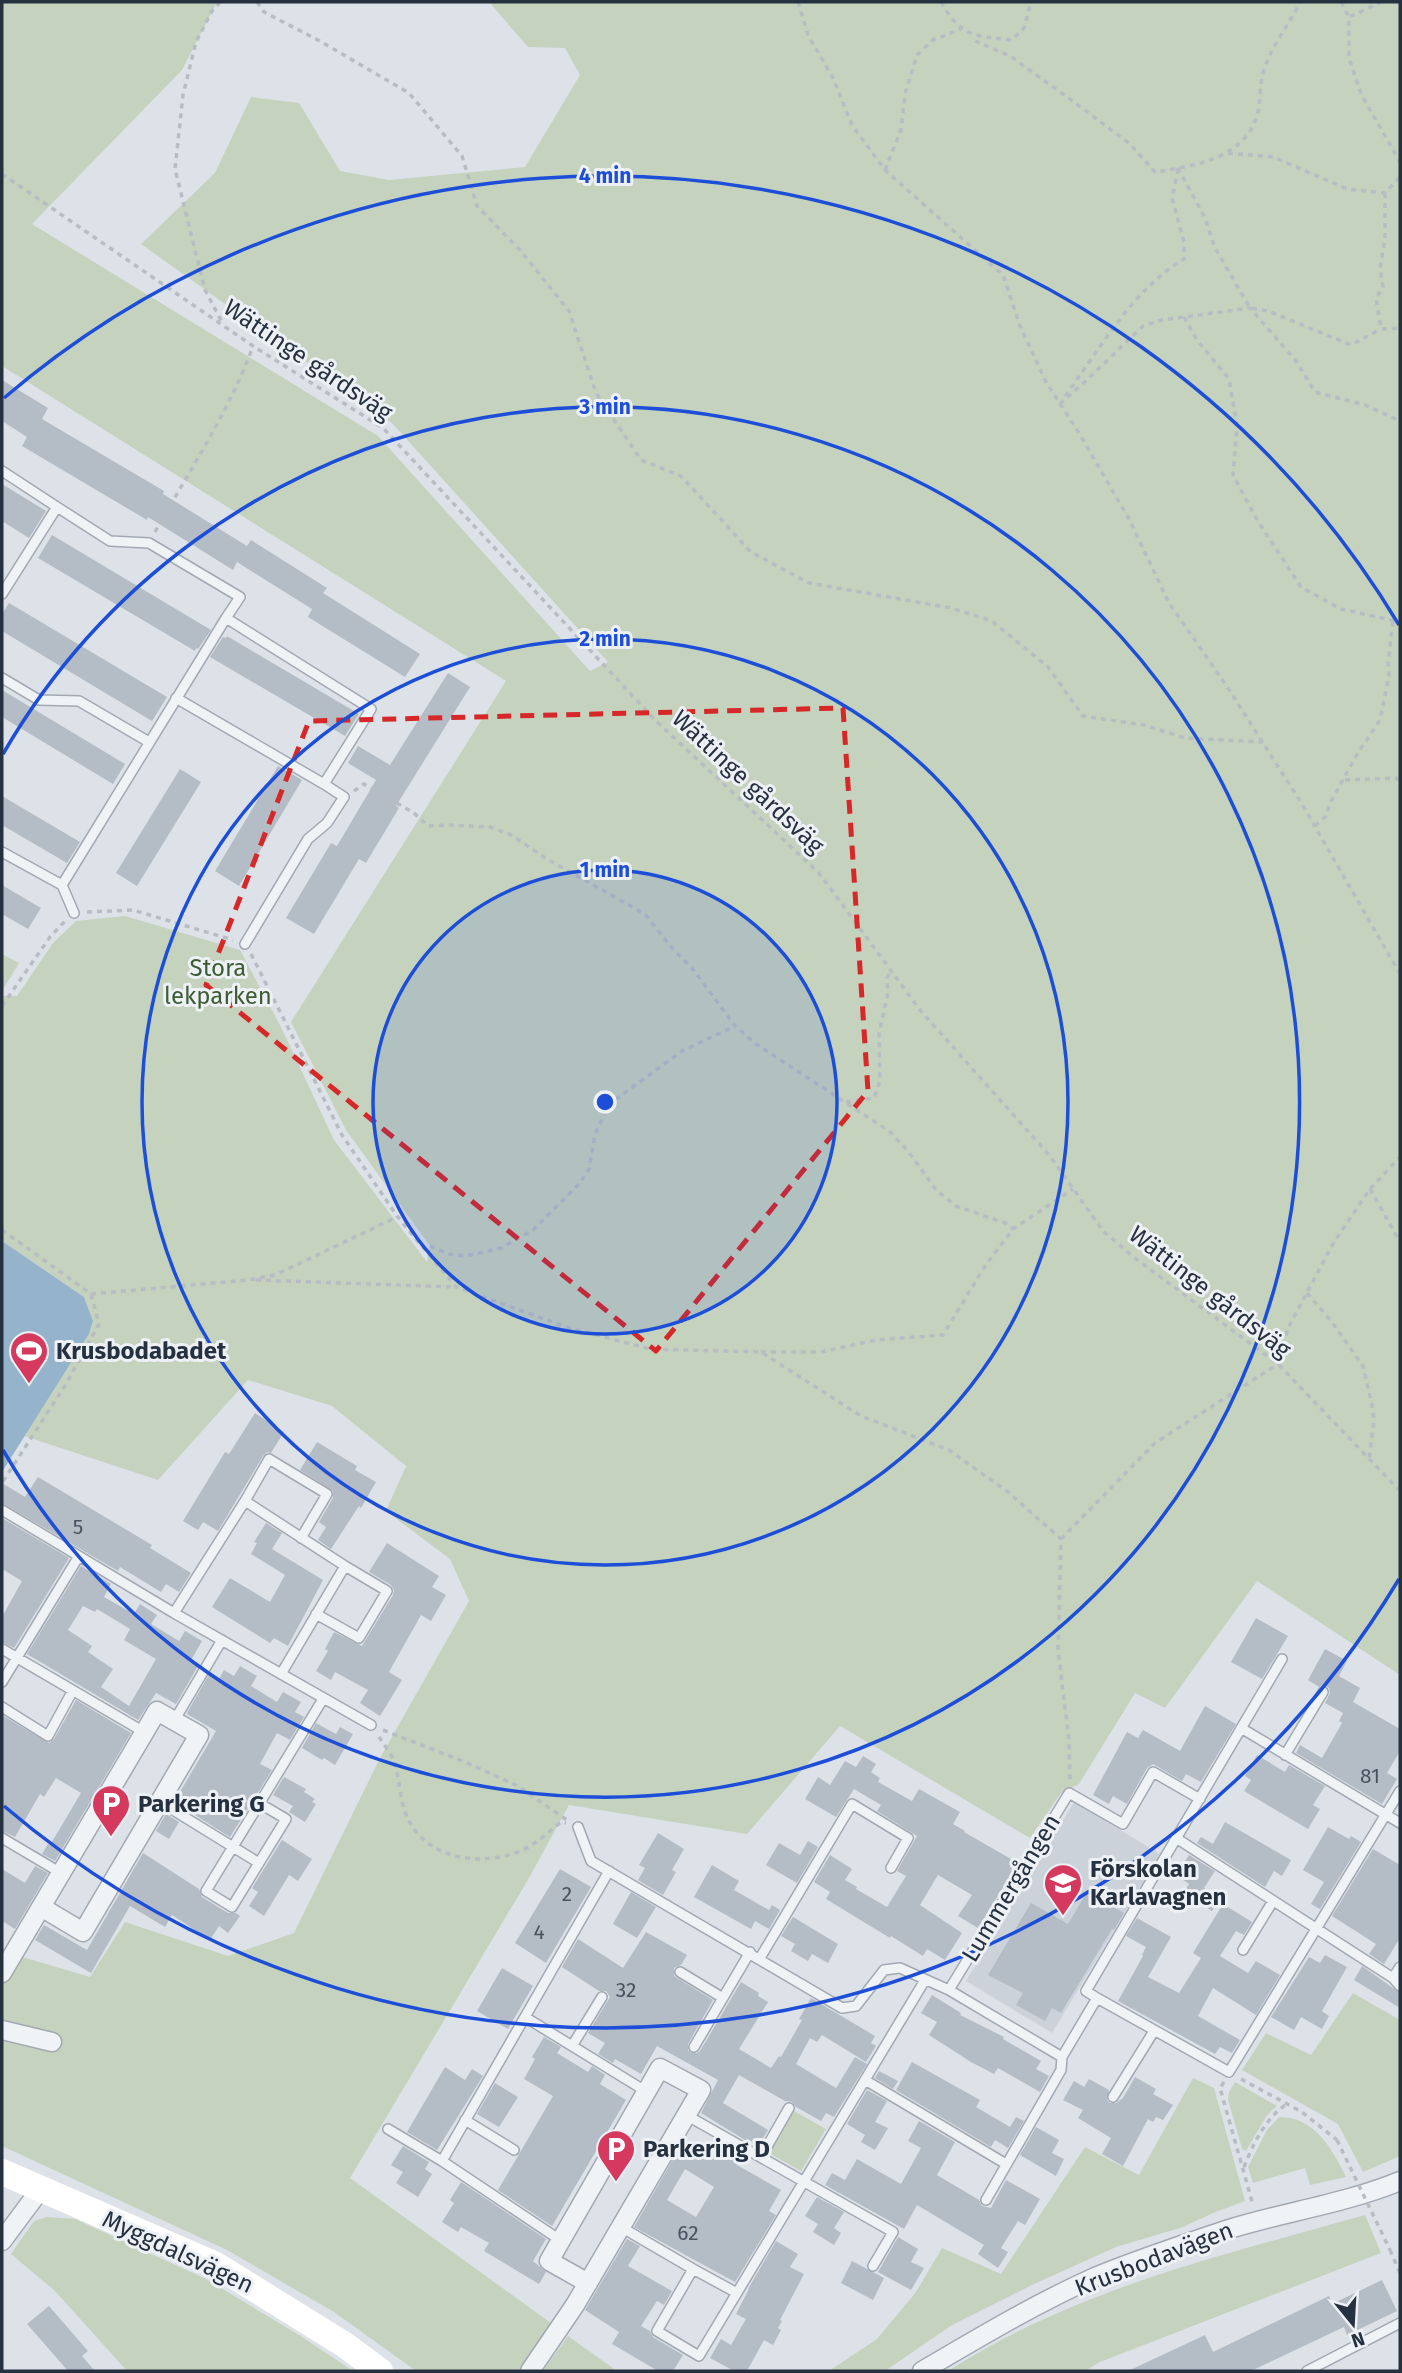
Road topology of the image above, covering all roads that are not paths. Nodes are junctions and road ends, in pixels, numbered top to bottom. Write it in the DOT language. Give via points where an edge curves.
graph roads {
  1 [pos="2,471"];
  2 [pos="57,507"];
  3 [pos="2,594"];
  4 [pos="226,618"];
  5 [pos="2,678"];
  6 [pos="176,698"];
  7 [pos="149,742"];
  8 [pos="324,784"];
  9 [pos="2,852"];
  10 [pos="62,886"];
  11 [pos="74,913"];
  12 [pos="245,944"];
  13 [pos="244,1501"];
  14 [pos="2,1510"];
  15 [pos="301,1538"];
  16 [pos="79,1556"];
  17 [pos="345,1566"];
  18 [pos="174,1613"];
  19 [pos="316,1614"];
  20 [pos="222,1640"];
  21 [pos="2,1649"];
  22 [pos="16,1658"];
  23 [pos="1282,1659"];
  24 [pos="281,1674"];
  25 [pos="2,1682"];
  26 [pos="72,1692"];
  27 [pos="1323,1692"];
  28 [pos="323,1699"];
  29 [pos="2,1707"];
  30 [pos="174,1721"];
  31 [pos="371,1725"];
  32 [pos="1241,1728"];
  33 [pos="144,1732"];
  34 [pos="1284,1755"];
  35 [pos="1400,1791"];
  36 [pos="1200,1799"];
  37 [pos="160,1802"];
  38 [pos="259,1804"];
  39 [pos="1386,1814"];
  40 [pos="1400,1823"];
  41 [pos="578,1826"];
  42 [pos="2,1838"];
  43 [pos="1176,1838"];
  44 [pos="233,1847"];
  45 [pos="259,1863"];
  46 [pos="891,1868"];
  47 [pos="609,1871"];
  48 [pos="61,1873"];
  49 [pos="1273,1901"];
  50 [pos="41,1907"];
  51 [pos="1317,1928"];
  52 [pos="1243,1950"];
  53 [pos="750,1952"];
  54 [pos="760,1958"];
  55 [pos="1400,1967"];
  56 [pos="680,1972"];
  57 [pos="2,1973"];
  58 [pos="925,1980"];
  59 [pos="1397,1982"];
  60 [pos="949,1990"];
  61 [pos="602,1997"];
  62 [pos="723,1998"];
  63 [pos="1097,1998"];
  64 [pos="525,2017"];
  65 [pos="2,2029"];
  66 [pos="1154,2031"];
  67 [pos="52,2042"];
  68 [pos="572,2046"];
  69 [pos="694,2046"];
  70 [pos="1062,2057"];
  71 [pos="865,2080"];
  72 [pos="647,2092"];
  73 [pos="1113,2097"];
  74 [pos="789,2108"];
  75 [pos="686,2115"];
  76 [pos="465,2120"];
  77 [pos="388,2129"];
  78 [pos="514,2150"];
  79 [pos="761,2157"];
  80 [pos="442,2161"];
  81 [pos="1006,2164"];
  82 [pos="2,2172"];
  83 [pos="804,2181"];
  84 [pos="1400,2181"];
  85 [pos="40,2190"];
  86 [pos="986,2200"];
  87 [pos="621,2227"];
  88 [pos="561,2240"];
  89 [pos="2,2241"];
  90 [pos="873,2266"];
  91 [pos="693,2269"];
  92 [pos="588,2283"];
  93 [pos="737,2293"];
  94 [pos="1400,2323"];
  95 [pos="380,2371"];
  96 [pos="530,2371"];
  97 [pos="922,2371"];
  98 [pos="1307,2371"];
  1 -- 2 [label="lane"];
  2 -- 3 [label="lane"];
  2 -- 4 [label="lane" via="110,541 149,543 240,597"];
  4 -- 6 [label="lane"];
  4 -- 8 [label="lane" via="371,709"];
  5 -- 7 [label="lane" via="39,701 79,701"];
  6 -- 7 [label="lane"];
  6 -- 8 [label="lane"];
  7 -- 10 [label="lane"];
  8 -- 12 [label="lane" via="344,797 327,823 308,839"];
  9 -- 10 [label="lane"];
  10 -- 11 [label="lane"];
  13 -- 15 [label="lane"];
  13 -- 15 [label="lane" via="269,1459 327,1494"];
  13 -- 18 [label="lane"];
  14 -- 16 [label="lane"];
  15 -- 17 [label="lane"];
  16 -- 18 [label="lane"];
  16 -- 22 [label="lane"];
  17 -- 19 [label="lane"];
  17 -- 19 [label="lane" via="387,1591 359,1638"];
  18 -- 20 [label="lane"];
  19 -- 24 [label="lane"];
  20 -- 24 [label="lane"];
  20 -- 30 [label="lane"];
  21 -- 22 [label="lane"];
  22 -- 25 [label="lane"];
  22 -- 26 [label="lane"];
  23 -- 32 [label="lane"];
  24 -- 28 [label="lane"];
  26 -- 29 [label="lane" via="48,1736"];
  26 -- 33 [label="lane"];
  27 -- 34 [label="lane"];
  28 -- 31 [label="lane"];
  28 -- 38 [label="lane"];
  30 -- 33 [label="street" via="157,1711"];
  30 -- 37 [label="street" via="199,1735"];
  32 -- 34 [label="lane"];
  32 -- 36 [label="lane"];
  33 -- 48 [label="street"];
  34 -- 39 [label="lane"];
  35 -- 39 [label="lane"];
  36 -- 43 [label="lane"];
  36 -- 60 [label="lane, Lummergången" via="1153,1772 1123,1824 1069,1793"];
  37 -- 44 [label="lane"];
  37 -- 50 [label="street" via="83,1932"];
  38 -- 44 [label="lane"];
  38 -- 45 [label="lane" via="286,1819"];
  39 -- 40 [label="lane"];
  39 -- 51 [label="lane"];
  41 -- 47 [label="lane, Lummergången" via="591,1861"];
  42 -- 48 [label="lane"];
  43 -- 49 [label="lane"];
  43 -- 63 [label="lane" via="1086,1991"];
  44 -- 45 [label="lane"];
  44 -- 45 [label="lane" via="206,1891 232,1907"];
  46 -- 54 [label="lane" via="908,1838 852,1804"];
  47 -- 53 [label="lane, Lummergången"];
  47 -- 64 [label="lane"];
  48 -- 50 [label="street"];
  49 -- 51 [label="lane"];
  49 -- 52 [label="lane"];
  50 -- 57 [label="street"];
  51 -- 59 [label="lane"];
  51 -- 66 [label="lane" via="1229,2072"];
  53 -- 54 [label="lane, Lummergången"];
  53 -- 62 [label="lane"];
  54 -- 58 [label="lane, Lummergången" via="842,2008 856,2006 884,1970 900,1968"];
  55 -- 59 [label="lane"];
  56 -- 62 [label="lane"];
  58 -- 60 [label="lane, Lummergången"];
  58 -- 71 [label="lane"];
  60 -- 70 [label="lane, Lummergången"];
  61 -- 68 [label="lane"];
  62 -- 69 [label="lane"];
  63 -- 66 [label="lane"];
  63 -- 70 [label="lane"];
  64 -- 68 [label="lane"];
  64 -- 76 [label="lane"];
  65 -- 67 [label="street"];
  66 -- 73 [label="lane"];
  68 -- 72 [label="lane"];
  70 -- 81 [label="lane" via="1061,2070"];
  71 -- 81 [label="lane"];
  71 -- 83 [label="lane"];
  72 -- 75 [label="street" via="660,2068 701,2090"];
  72 -- 88 [label="street"];
  74 -- 79 [label="lane"];
  75 -- 79 [label="lane"];
  75 -- 87 [label="street"];
  76 -- 78 [label="lane"];
  76 -- 80 [label="lane"];
  77 -- 80 [label="lane"];
  79 -- 83 [label="lane"];
  80 -- 88 [label="lane"];
  81 -- 86 [label="lane"];
  82 -- 85 [label="street, Myggdalsvägen"];
  83 -- 90 [label="lane" via="893,2232"];
  83 -- 93 [label="lane"];
  84 -- 97 [label="street, Krusbodavägen" via="1258,2221 1096,2277 999,2325"];
  85 -- 89 [label="street"];
  85 -- 95 [label="street, Myggdalsvägen" via="216,2265"];
  87 -- 91 [label="lane"];
  87 -- 92 [label="street"];
  88 -- 92 [label="street" via="549,2260"];
  91 -- 93 [label="lane"];
  91 -- 93 [label="lane" via="657,2331 699,2356"];
  92 -- 96 [label="street"];
  94 -- 98 [label="lane"];
}
